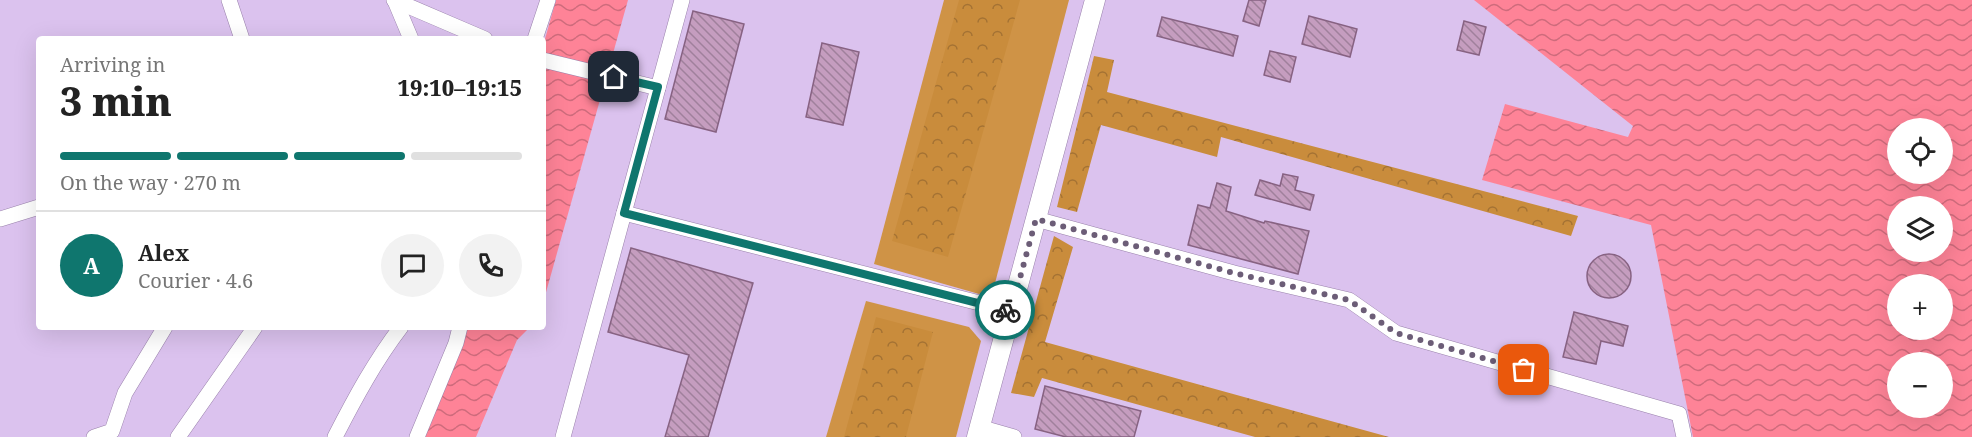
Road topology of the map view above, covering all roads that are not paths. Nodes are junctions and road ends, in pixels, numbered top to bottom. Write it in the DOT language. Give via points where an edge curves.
graph roads {
  1 [pos="229,0"];
  2 [pos="548,0"];
  3 [pos="682,0"];
  4 [pos="1095,0"];
  5 [pos="394,1"];
  6 [pos="241,36"];
  7 [pos="410,36"];
  8 [pos="478,36"];
  9 [pos="536,36"];
  10 [pos="546,61"];
  11 [pos="658,87"];
  12 [pos="36,208"];
  13 [pos="624,213"];
  14 [pos="0,219"];
  15 [pos="1036,219"];
  16 [pos="1011,311"];
  17 [pos="163,330"];
  18 [pos="253,330"];
  19 [pos="399,330"];
  20 [pos="459,330"];
  21 [pos="978,432"];
  22 [pos="94,437"];
  23 [pos="178,437"];
  24 [pos="335,437"];
  25 [pos="417,437"];
  26 [pos="564,437"];
  27 [pos="1014,437"];
  28 [pos="1684,437"];
  1 -- 6 [label="street"];
  2 -- 9 [label="street"];
  3 -- 11 [label="street"];
  4 -- 15 [label="street"];
  5 -- 7 [label="street"];
  5 -- 8 [label="street"];
  10 -- 11 [label="street"];
  11 -- 13 [label="street"];
  12 -- 14 [label="street"];
  13 -- 16 [label="street"];
  13 -- 26 [label="street"];
  15 -- 16 [label="street"];
  15 -- 28 [label="street" via="1349,300 1396,333 1679,414"];
  16 -- 21 [label="street"];
  17 -- 22 [label="street" via="125,393 112,431"];
  18 -- 23 [label="street"];
  19 -- 24 [label="street" via="382,351"];
  20 -- 25 [label="street"];
  21 -- 27 [label="street"];
}
